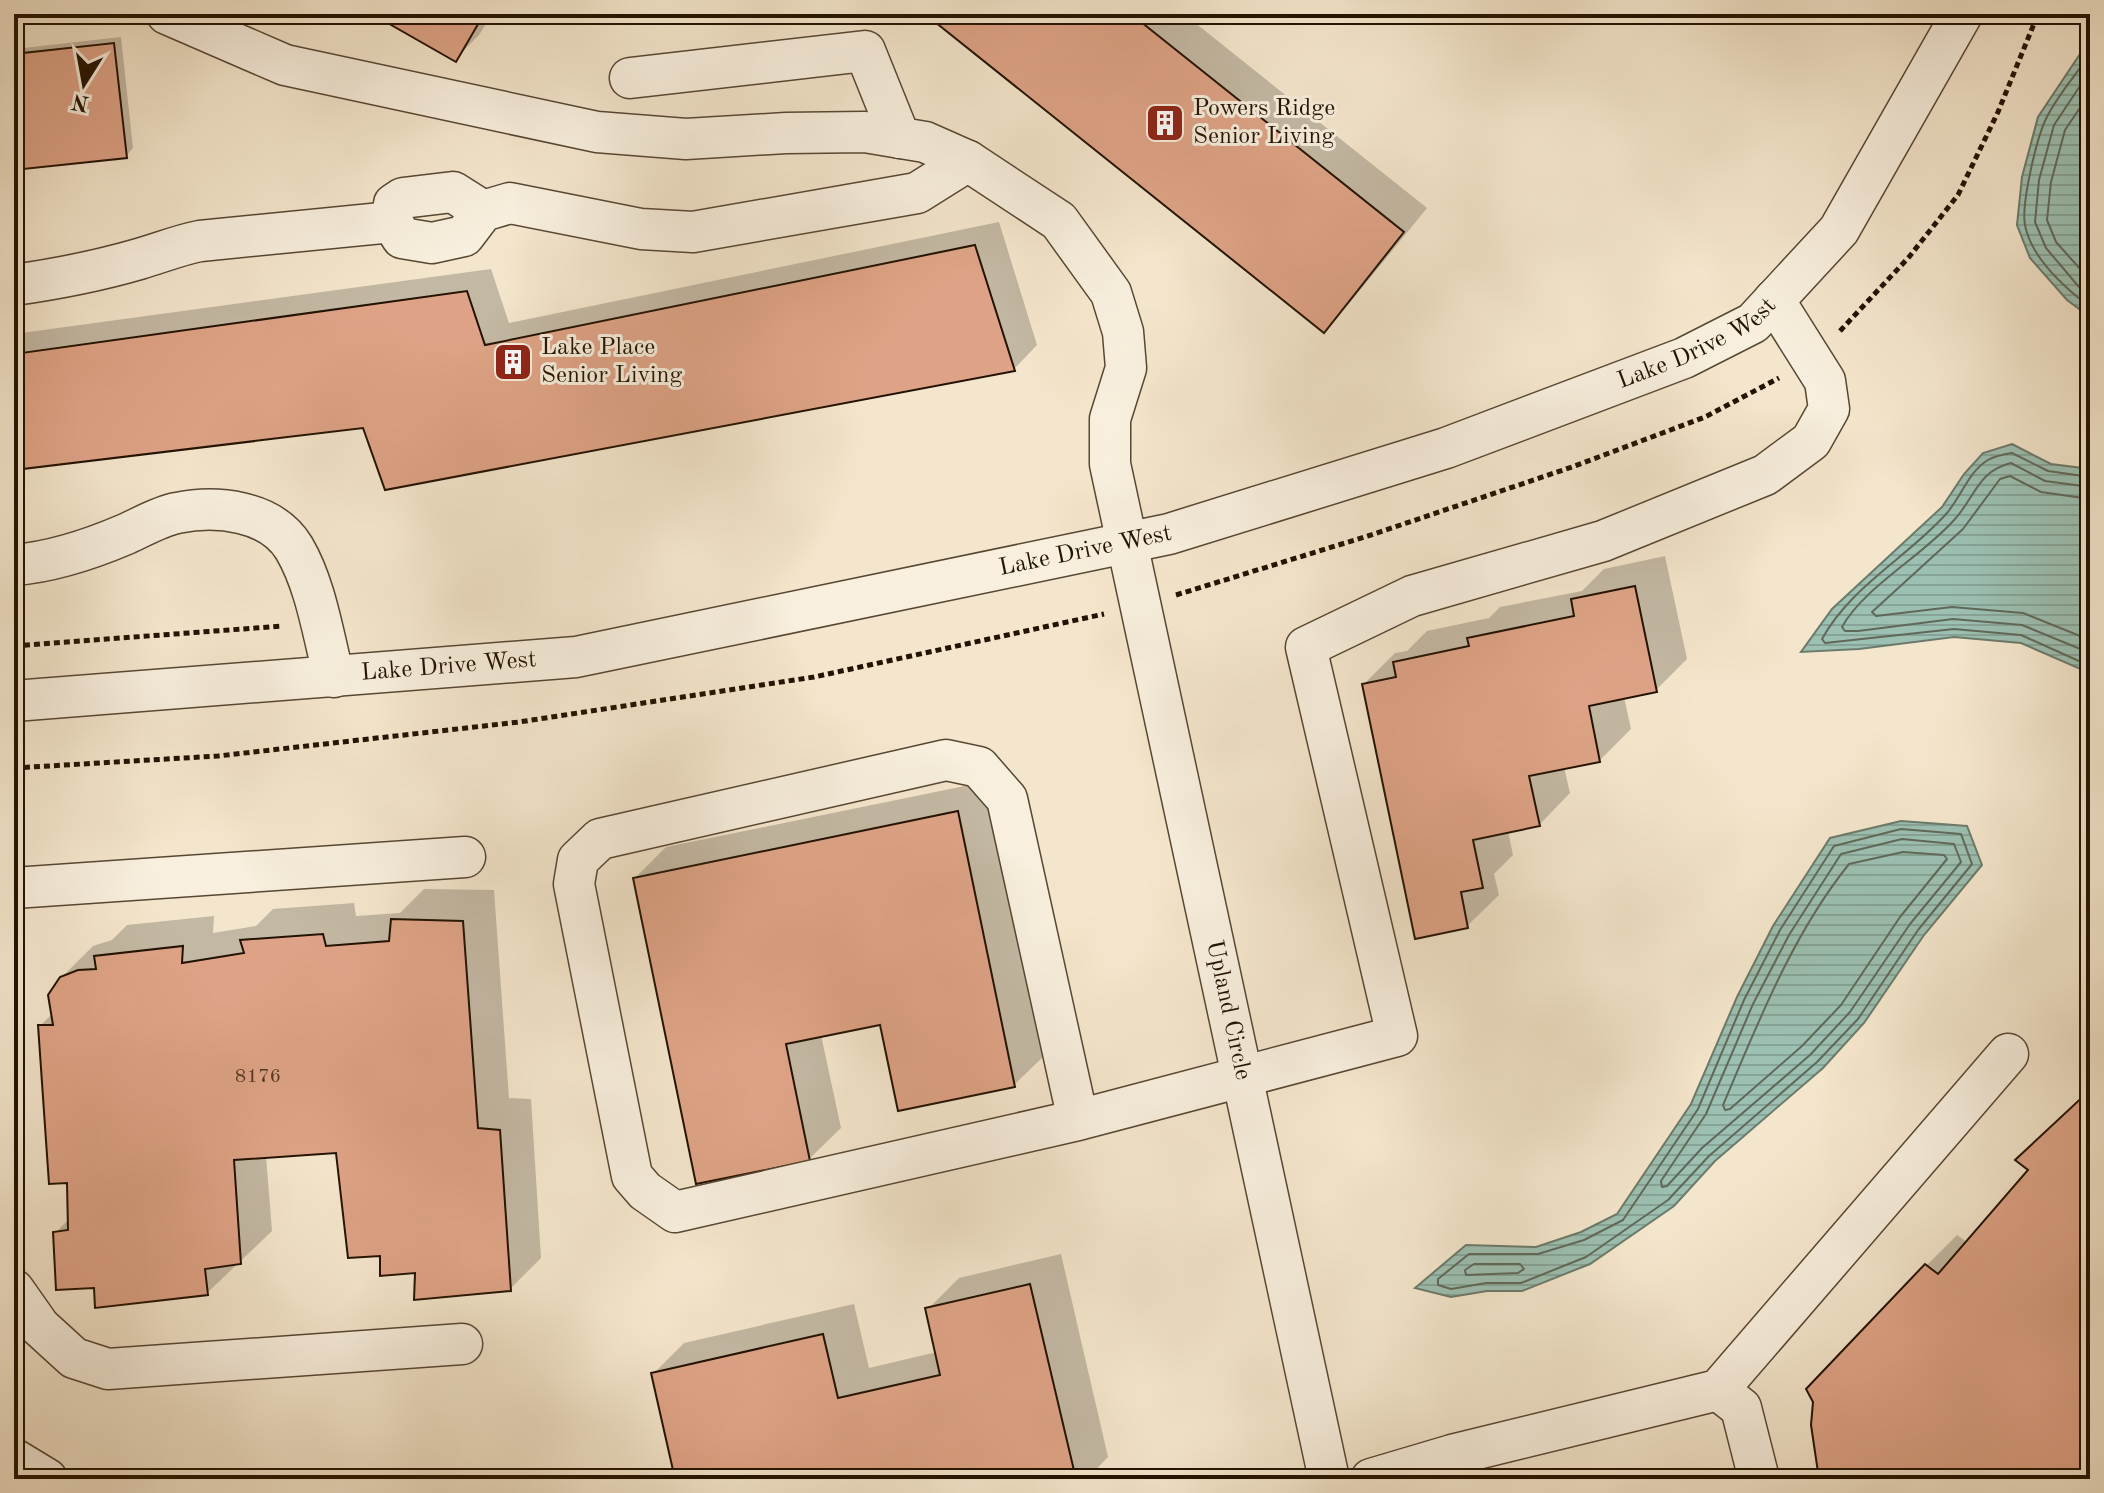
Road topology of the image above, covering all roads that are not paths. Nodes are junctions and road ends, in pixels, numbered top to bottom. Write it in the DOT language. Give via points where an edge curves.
graph roads {
  1 [pos="167,14"];
  2 [pos="1962,14"];
  3 [pos="630,78"];
  4 [pos="900,138"];
  5 [pos="968,161"];
  6 [pos="14,285"];
  7 [pos="1774,300"];
  8 [pos="1126,543"];
  9 [pos="14,565"];
  10 [pos="334,677"];
  11 [pos="14,701"];
  12 [pos="465,857"];
  13 [pos="14,888"];
  14 [pos="2008,1054"];
  15 [pos="1244,1078"];
  16 [pos="1078,1120"];
  17 [pos="14,1290"];
  18 [pos="462,1344"];
  19 [pos="1718,1390"];
  20 [pos="14,1459"];
  21 [pos="47,1479"];
  22 [pos="1329,1479"];
  23 [pos="1371,1479"];
  24 [pos="1759,1479"];
  1 -- 4 [label="street, Upland Circle" via="285,65 597,132 686,139 865,132"];
  2 -- 7 [label="street, Lake Drive West" via="1839,230"];
  3 -- 4 [label="street" via="865,51"];
  4 -- 5 [label="street, Upland Circle" via="925,142"];
  5 -- 6 [label="street" via="917,193 693,232 641,229 510,203 483,211 464,236 432,243 402,238 392,222 200,241"];
  5 -- 8 [label="street, Upland Circle" via="1059,221 1111,293 1123,332 1126,368 1110,419 1110,464"];
  7 -- 8 [label="street, Lake Drive West" via="1753,323 1684,358 1446,448"];
  7 -- 15 [label="street" via="1825,381 1829,409 1811,441 1765,475 1603,541 1412,596 1306,647 1397,1036"];
  8 -- 10 [label="street, Lake Drive West" via="576,657"];
  8 -- 15 [label="street, Upland Circle"];
  9 -- 10 [label="street" via="40,563 176,513 229,509 271,525 292,545"];
  10 -- 11 [label="street, Lake Drive West"];
  12 -- 13 [label="street"];
  14 -- 19 [label="street"];
  15 -- 16 [label="street"];
  15 -- 22 [label="street, Upland Circle"];
  16 -- 16 [label="street" via="1007,799 979,767 946,760 600,839 578,860 574,884 632,1176 675,1212"];
  17 -- 18 [label="street" via="40,1327 74,1358 108,1369"];
  19 -- 23 [label="street"];
  19 -- 24 [label="street" via="1741,1408"];
  20 -- 21 [label="street"];
}
